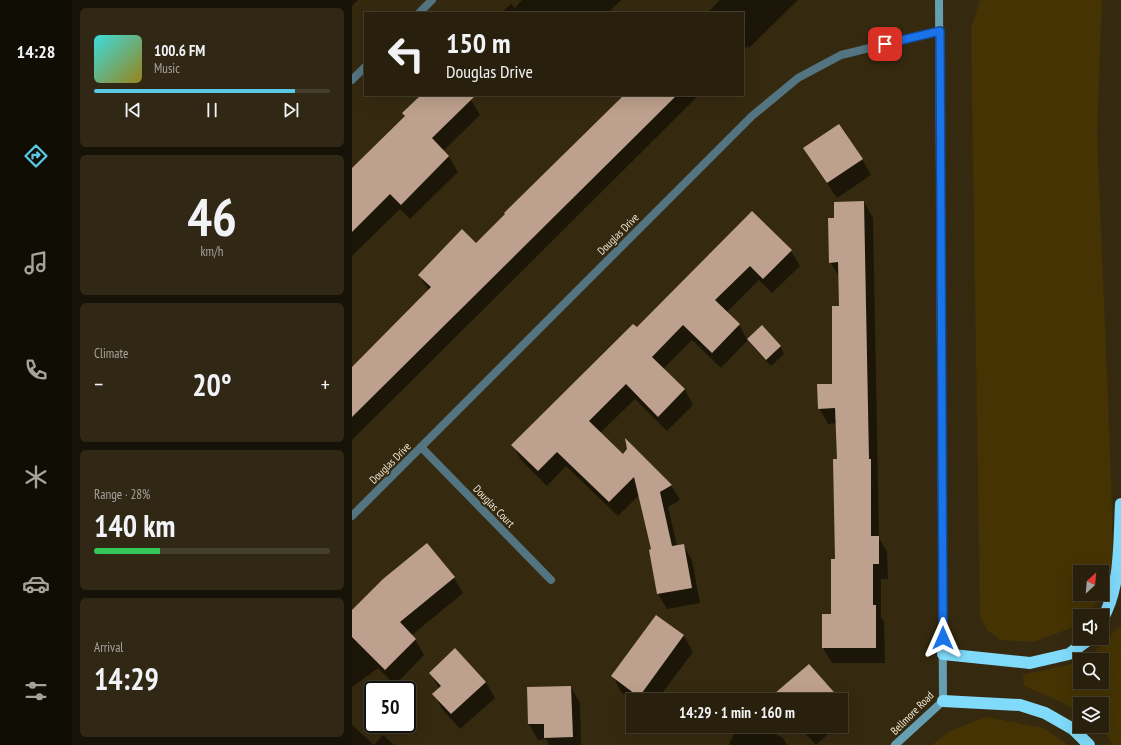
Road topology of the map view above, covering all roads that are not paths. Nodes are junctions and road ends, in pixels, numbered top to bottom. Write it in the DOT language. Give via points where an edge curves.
graph roads {
  1 [pos="432,0"];
  2 [pos="939,0"];
  3 [pos="420,12"];
  4 [pos="940,31"];
  5 [pos="364,68"];
  6 [pos="352,80"];
  7 [pos="421,447"];
  8 [pos="1121,504"];
  9 [pos="352,516"];
  10 [pos="551,580"];
  11 [pos="1108,609"];
  12 [pos="1081,645"];
  13 [pos="943,654"];
  14 [pos="943,701"];
  15 [pos="895,745"];
  16 [pos="1089,745"];
  1 -- 3 [label="street"];
  2 -- 4 [label="main road, Bellmore Road"];
  4 -- 7 [label="street, Douglas Drive" via="841,55 798,78 752,116"];
  4 -- 13 [label="main road, Bellmore Road"];
  5 -- 6 [label="street"];
  7 -- 9 [label="street, Douglas Drive"];
  7 -- 10 [label="street, Douglas Court"];
  8 -- 11 [label="highway" via="1117,584"];
  12 -- 13 [label="highway" via="1069,654 1030,663"];
  13 -- 14 [label="main road, Bellmore Road"];
  14 -- 15 [label="main road, Bellmore Road"];
  14 -- 16 [label="highway" via="1020,705 1045,713 1073,729"];
}
